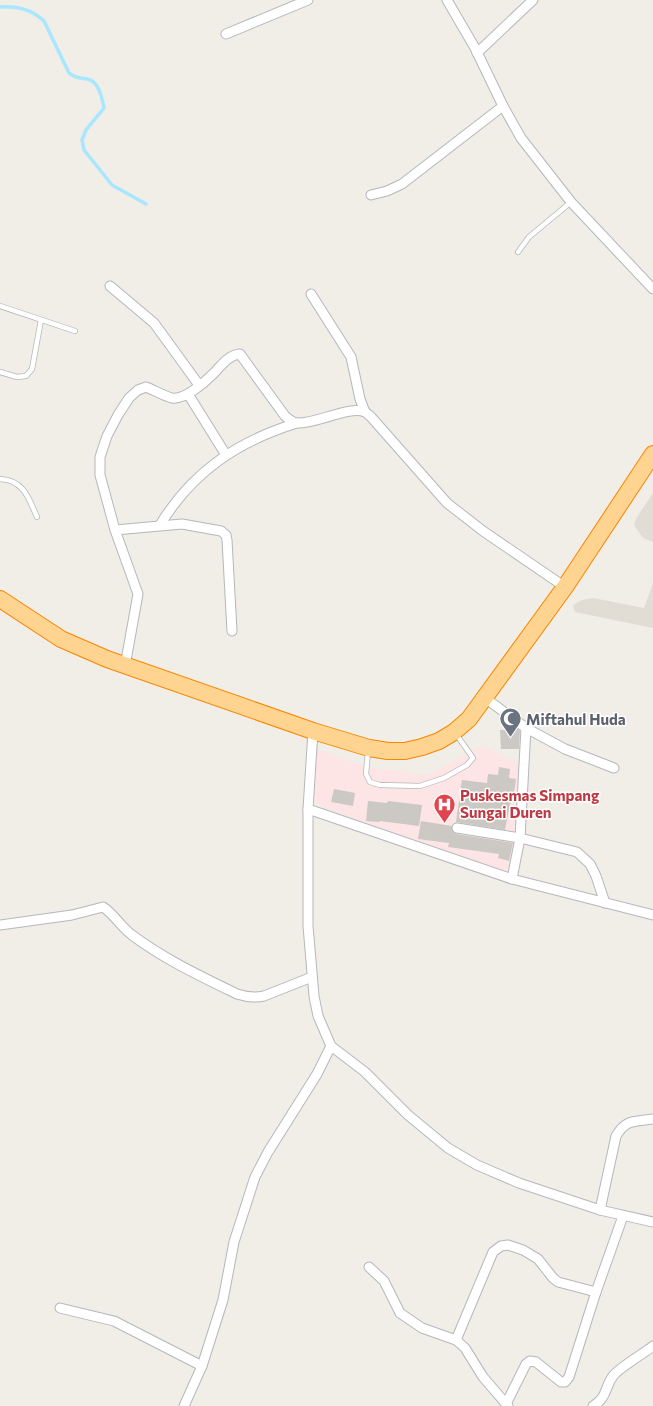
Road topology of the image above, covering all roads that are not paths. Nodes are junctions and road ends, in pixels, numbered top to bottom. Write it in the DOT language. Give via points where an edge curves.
graph roads {
  1 [pos="308,0"];
  2 [pos="447,0"];
  3 [pos="533,0"];
  4 [pos="226,34"];
  5 [pos="478,53"];
  6 [pos="503,106"];
  7 [pos="371,195"];
  8 [pos="571,202"];
  9 [pos="518,252"];
  10 [pos="110,286"];
  11 [pos="653,288"];
  12 [pos="311,294"];
  13 [pos="0,306"];
  14 [pos="41,320"];
  15 [pos="75,331"];
  16 [pos="0,372"];
  17 [pos="199,386"];
  18 [pos="188,394"];
  19 [pos="365,412"];
  20 [pos="297,423"];
  21 [pos="653,454"];
  22 [pos="226,455"];
  23 [pos="0,479"];
  24 [pos="38,517"];
  25 [pos="160,526"];
  26 [pos="115,530"];
  27 [pos="565,587"];
  28 [pos="0,599"];
  29 [pos="232,630"];
  30 [pos="125,666"];
  31 [pos="485,698"];
  32 [pos="526,728"];
  33 [pos="313,731"];
  34 [pos="454,732"];
  35 [pos="369,748"];
  36 [pos="614,768"];
  37 [pos="308,809"];
  38 [pos="457,828"];
  39 [pos="520,838"];
  40 [pos="512,879"];
  41 [pos="605,903"];
  42 [pos="653,915"];
  43 [pos="0,925"];
  44 [pos="312,978"];
  45 [pos="330,1046"];
  46 [pos="653,1119"];
  47 [pos="600,1210"];
  48 [pos="623,1216"];
  49 [pos="653,1222"];
  50 [pos="369,1267"];
  51 [pos="596,1292"];
  52 [pos="60,1308"];
  53 [pos="456,1340"];
  54 [pos="653,1346"];
  55 [pos="202,1366"];
  56 [pos="507,1405"];
  57 [pos="184,1406"];
  58 [pos="593,1406"];
  1 -- 4 [label="street"];
  2 -- 5 [label="street"];
  3 -- 5 [label="street"];
  5 -- 6 [label="street"];
  6 -- 7 [label="street" via="402,184"];
  6 -- 8 [label="street" via="521,138"];
  8 -- 9 [label="lane" via="529,236"];
  8 -- 11 [label="street"];
  10 -- 17 [label="street" via="154,322"];
  12 -- 19 [label="street" via="351,357"];
  13 -- 14 [label="lane"];
  14 -- 15 [label="lane"];
  14 -- 16 [label="lane" via="32,369 26,376 17,377"];
  17 -- 18 [label="street"];
  17 -- 20 [label="street" via="227,360 235,354 240,354 285,416"];
  18 -- 22 [label="street"];
  18 -- 26 [label="street" via="171,398 146,387 138,390 129,398 107,436 100,457 100,475"];
  19 -- 20 [label="street" via="357,410"];
  19 -- 27 [label="street" via="447,503"];
  20 -- 22 [label="street" via="273,430"];
  21 -- 27 [label="highway"];
  22 -- 25 [label="street" via="193,482 171,507"];
  23 -- 24 [label="lane" via="9,479 21,486"];
  25 -- 26 [label="street"];
  25 -- 29 [label="street" via="182,524 221,531 226,535"];
  26 -- 30 [label="street" via="138,594"];
  27 -- 31 [label="highway"];
  28 -- 30 [label="highway" via="62,638"];
  30 -- 33 [label="highway"];
  31 -- 32 [label="street"];
  31 -- 34 [label="highway" via="469,719"];
  32 -- 36 [label="street" via="564,749"];
  32 -- 39 [label="street"];
  33 -- 35 [label="highway"];
  33 -- 37 [label="street"];
  34 -- 35 [label="highway" via="439,741 405,751"];
  34 -- 35 [label="lane" via="473,758 467,765 444,778 420,786 380,786 370,782 366,774"];
  37 -- 40 [label="street"];
  37 -- 44 [label="street" via="308,926"];
  38 -- 39 [label="street"];
  39 -- 40 [label="street"];
  39 -- 41 [label="street" via="577,852 590,864"];
  40 -- 41 [label="street"];
  41 -- 42 [label="street"];
  43 -- 44 [label="street" via="103,907 130,934 182,968 237,994 257,998"];
  44 -- 45 [label="street" via="318,1016"];
  45 -- 47 [label="street" via="365,1072 448,1148 477,1165 519,1183"];
  45 -- 55 [label="street" via="317,1074 255,1177 234,1242 223,1300"];
  46 -- 47 [label="street" via="629,1122 616,1136"];
  47 -- 48 [label="street"];
  48 -- 49 [label="street"];
  48 -- 51 [label="street"];
  50 -- 53 [label="street" via="384,1281 400,1313 422,1328"];
  51 -- 53 [label="street" via="558,1282 538,1259 524,1250 508,1245 501,1246 493,1252"];
  51 -- 56 [label="street" via="569,1377 565,1382 561,1382 536,1362 530,1361 526,1364"];
  52 -- 55 [label="street" via="114,1321"];
  53 -- 56 [label="street" via="465,1348 483,1377"];
  54 -- 58 [label="street" via="614,1375 604,1397"];
  55 -- 57 [label="street"];
}
